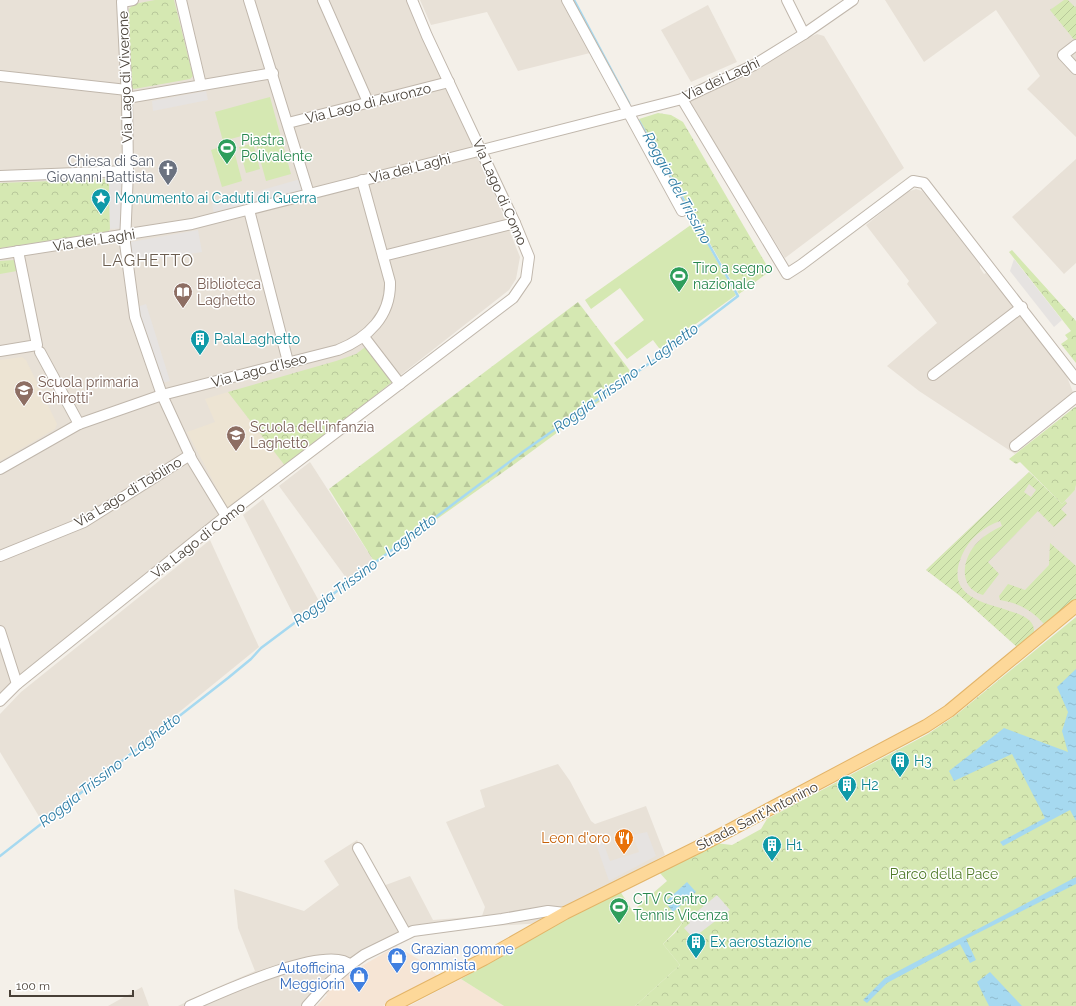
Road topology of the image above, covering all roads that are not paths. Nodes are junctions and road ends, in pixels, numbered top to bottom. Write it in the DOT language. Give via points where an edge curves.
graph roads {
  1 [pos="133,0"];
  2 [pos="181,0"];
  3 [pos="249,0"];
  4 [pos="323,0"];
  5 [pos="412,0"];
  6 [pos="567,0"];
  7 [pos="786,0"];
  8 [pos="853,0"];
  9 [pos="804,34"];
  10 [pos="1076,45"];
  11 [pos="1076,69"];
  12 [pos="273,73"];
  13 [pos="0,76"];
  14 [pos="449,82"];
  15 [pos="201,85"];
  16 [pos="127,94"];
  17 [pos="682,99"];
  18 [pos="368,102"];
  19 [pos="629,113"];
  20 [pos="288,123"];
  21 [pos="481,150"];
  22 [pos="128,171"];
  23 [pos="0,176"];
  24 [pos="362,180"];
  25 [pos="309,194"];
  26 [pos="249,210"];
  27 [pos="682,211"];
  28 [pos="515,222"];
  29 [pos="125,235"];
  30 [pos="18,251"];
  31 [pos="0,254"];
  32 [pos="383,256"];
  33 [pos="1022,307"];
  34 [pos="364,337"];
  35 [pos="39,349"];
  36 [pos="0,351"];
  37 [pos="288,362"];
  38 [pos="1073,370"];
  39 [pos="933,375"];
  40 [pos="1076,379"];
  41 [pos="400,384"];
  42 [pos="162,395"];
  43 [pos="1076,397"];
  44 [pos="78,424"];
  45 [pos="1015,446"];
  46 [pos="190,455"];
  47 [pos="0,469"];
  48 [pos="226,516"];
  49 [pos="0,556"];
  50 [pos="1076,606"];
  51 [pos="0,631"];
  52 [pos="17,684"];
  53 [pos="0,701"];
  54 [pos="358,848"];
  55 [pos="565,913"];
  56 [pos="406,934"];
  57 [pos="350,965"];
  58 [pos="190,1006"];
  59 [pos="307,1006"];
  60 [pos="392,1006"];
  1 -- 16 [label="street, Via Lago di Viverone" via="122,2"];
  2 -- 15 [label="street"];
  3 -- 12 [label="street"];
  4 -- 18 [label="street"];
  5 -- 14 [label="street, Via Lago di Como"];
  6 -- 19 [label="street"];
  7 -- 9 [label="street"];
  8 -- 9 [label="street, Via dei Laghi"];
  9 -- 17 [label="street, Via dei Laghi" via="754,65"];
  10 -- 11 [label="street" via="1063,55"];
  12 -- 15 [label="street"];
  12 -- 20 [label="street"];
  13 -- 16 [label="street"];
  14 -- 18 [label="street, Via Lago di Auronzo"];
  14 -- 21 [label="street, Via Lago di Como"];
  15 -- 16 [label="street"];
  16 -- 22 [label="street, Via Lago di Viverone"];
  17 -- 19 [label="street, Via dei Laghi"];
  17 -- 33 [label="street" via="787,274 913,181 924,183"];
  18 -- 20 [label="street, Via Lago di Auronzo"];
  19 -- 21 [label="street, Via dei Laghi"];
  19 -- 27 [label="street"];
  20 -- 25 [label="street"];
  21 -- 24 [label="street, Via dei Laghi"];
  21 -- 28 [label="street, Via Lago di Como"];
  22 -- 23 [label="street"];
  22 -- 29 [label="street, Via Lago di Viverone"];
  24 -- 25 [label="street, Via dei Laghi"];
  24 -- 32 [label="street, Via Lago d'Iseo"];
  25 -- 26 [label="street, Via dei Laghi"];
  26 -- 29 [label="street, Via dei Laghi" via="192,224"];
  26 -- 37 [label="street"];
  28 -- 32 [label="street"];
  28 -- 41 [label="street, Via Lago di Como" via="529,256 526,279 518,292"];
  29 -- 30 [label="street, Via dei Laghi"];
  29 -- 42 [label="street, Via Lago di Viverone" via="135,317"];
  30 -- 31 [label="street, Via dei Laghi"];
  30 -- 35 [label="street"];
  32 -- 34 [label="street, Via Lago d'Iseo" via="390,282 390,296 380,318"];
  33 -- 38 [label="street"];
  33 -- 39 [label="street"];
  34 -- 37 [label="street, Via Lago d'Iseo" via="338,350"];
  34 -- 41 [label="street"];
  35 -- 36 [label="street"];
  35 -- 44 [label="street"];
  37 -- 42 [label="street, Via Lago d'Iseo"];
  38 -- 40 [label="street"];
  41 -- 48 [label="street, Via Lago di Como"];
  42 -- 44 [label="street, Via Lago d'Iseo"];
  42 -- 46 [label="street, Via Lago di Viverone"];
  43 -- 45 [label="street"];
  44 -- 47 [label="street, Via Lago d'Iseo"];
  46 -- 48 [label="street, Via Lago di Viverone"];
  46 -- 49 [label="street, Via Lago di Toblino" via="84,522"];
  48 -- 52 [label="street, Via Lago di Como"];
  50 -- 55 [label="main road, Strada Sant'Antonino" via="949,711 926,726"];
  51 -- 52 [label="street"];
  52 -- 53 [label="street, Via Lago di Como"];
  54 -- 56 [label="street"];
  55 -- 56 [label="street" via="548,911"];
  55 -- 60 [label="main road, Strada Sant'Antonino" via="484,959"];
  56 -- 57 [label="street"];
  57 -- 58 [label="street" via="340,959 331,958 298,964"];
  57 -- 59 [label="street"];
}
